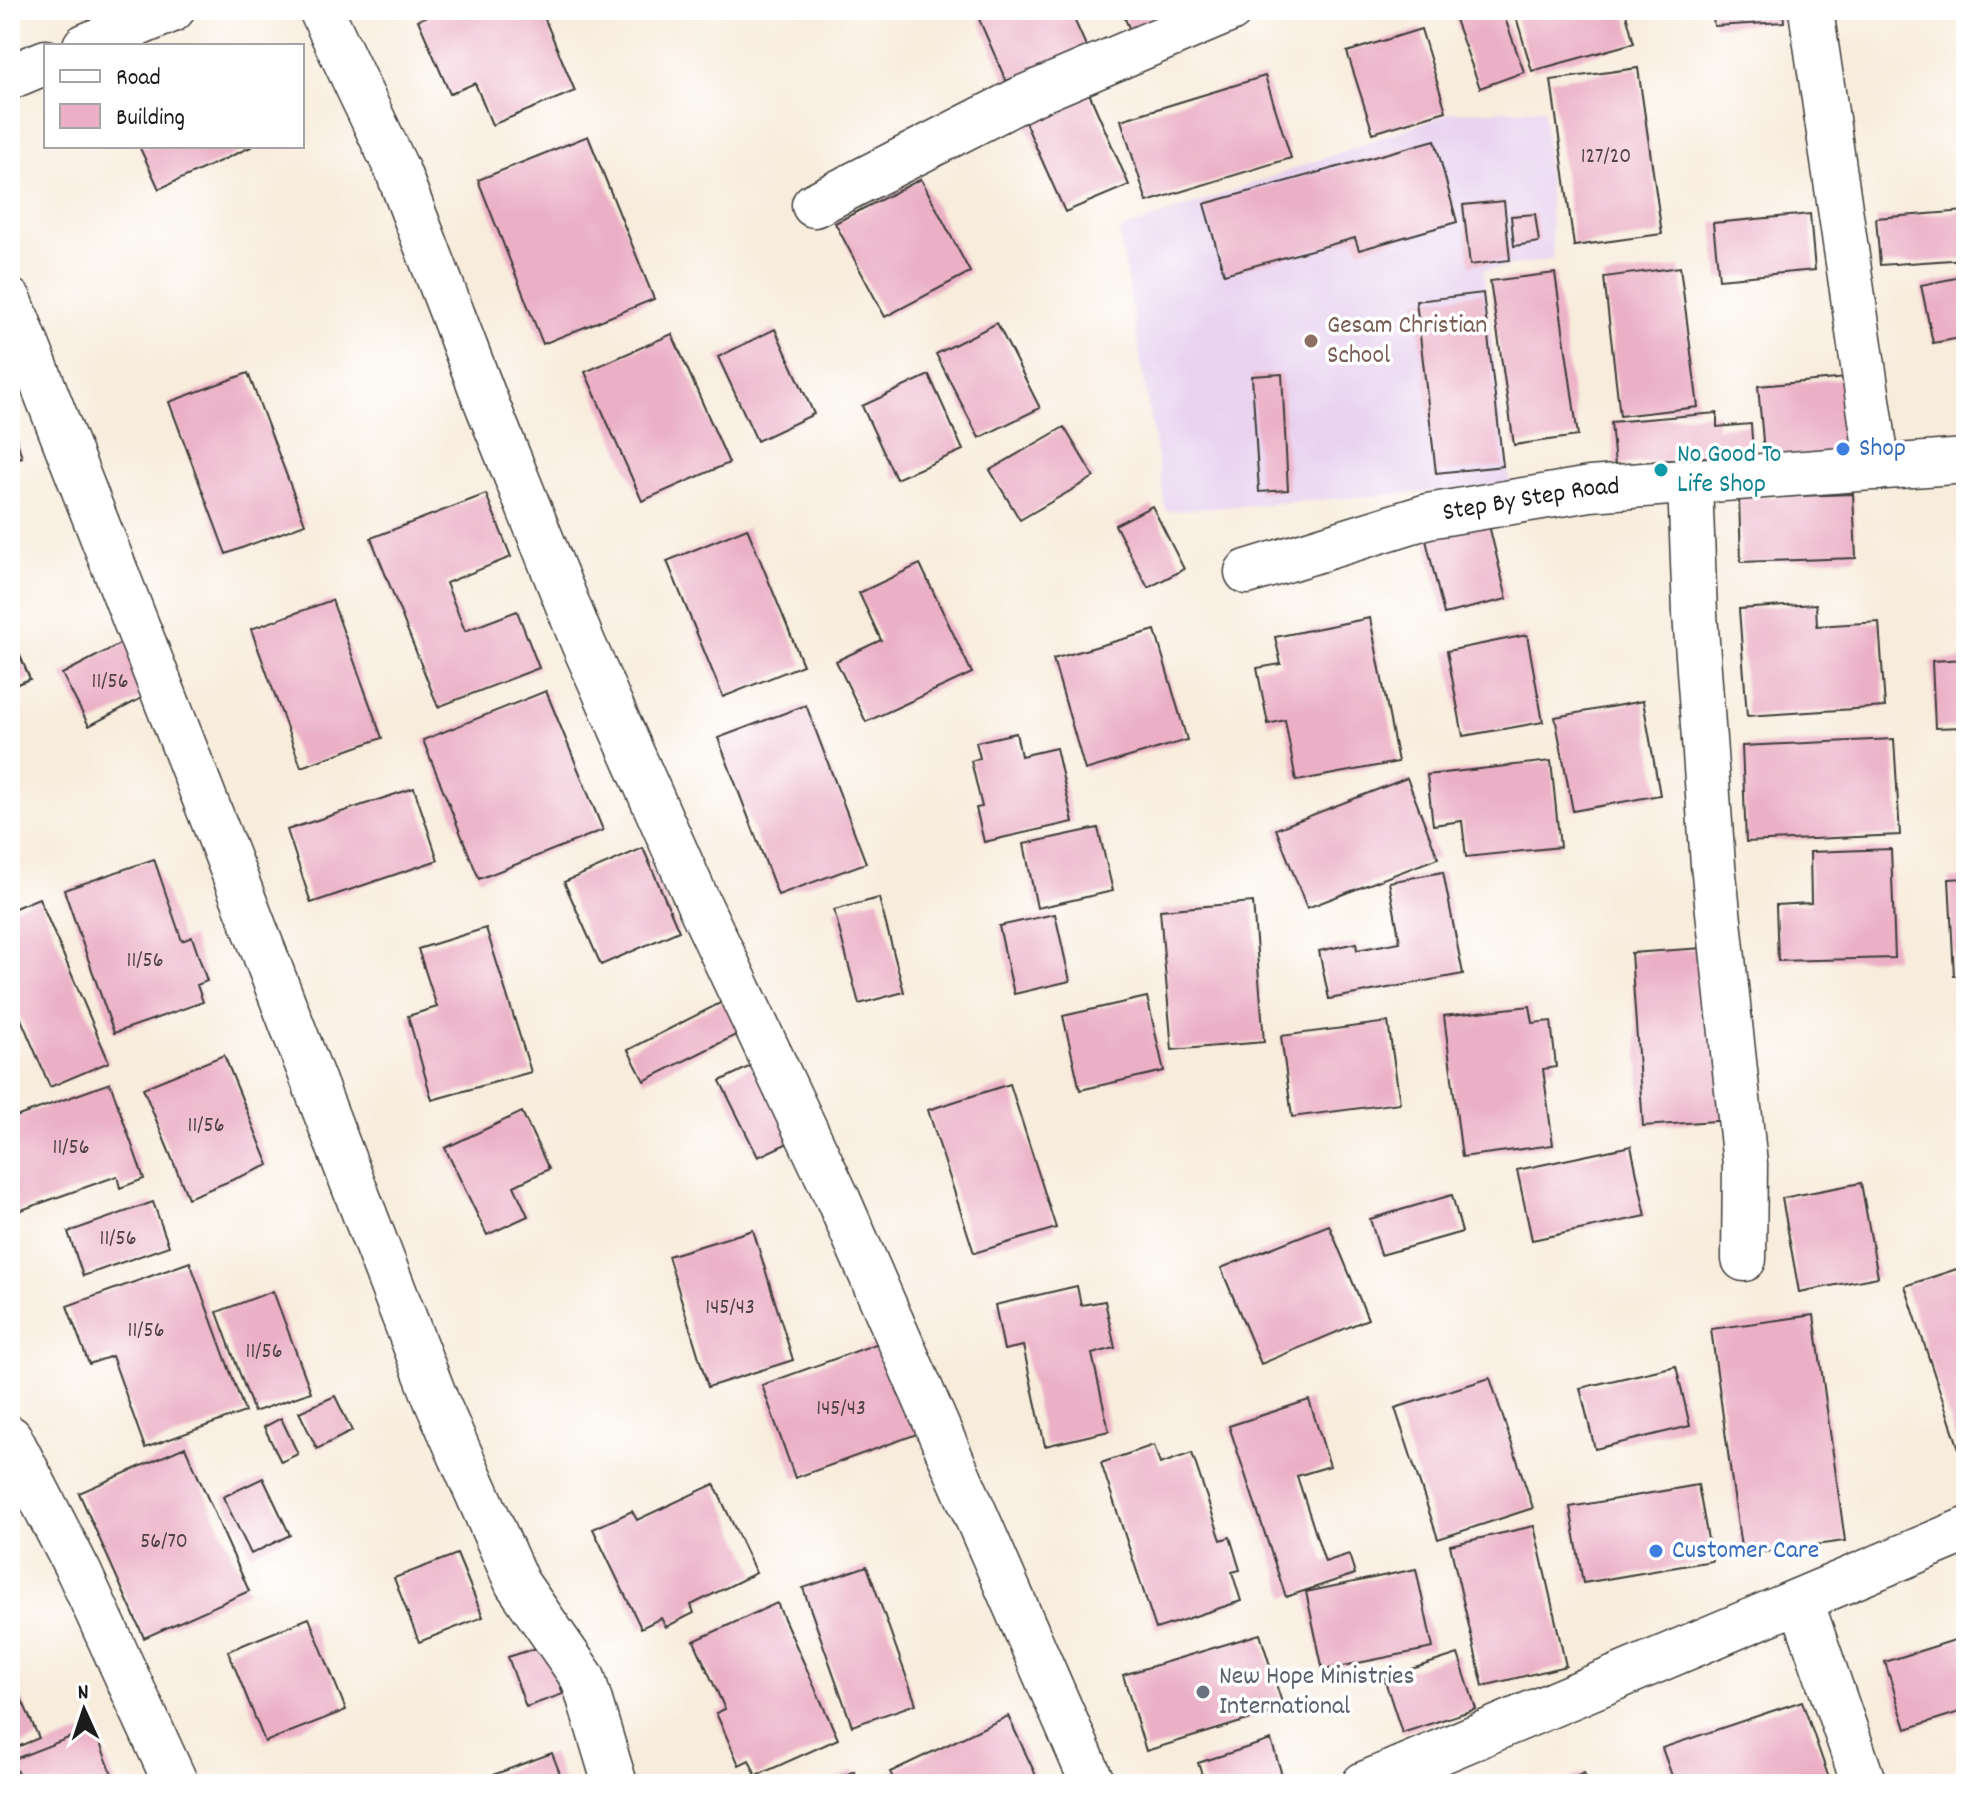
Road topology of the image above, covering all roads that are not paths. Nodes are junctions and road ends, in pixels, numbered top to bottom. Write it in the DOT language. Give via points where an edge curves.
graph roads {
  1 [pos="172,10"];
  2 [pos="321,10"];
  3 [pos="1230,10"];
  4 [pos="1811,10"];
  5 [pos="90,44"];
  6 [pos="44,63"];
  7 [pos="10,77"];
  8 [pos="814,205"];
  9 [pos="10,301"];
  10 [pos="1966,461"];
  11 [pos="1878,468"];
  12 [pos="1690,483"];
  13 [pos="1247,572"];
  14 [pos="1744,1259"];
  15 [pos="10,1438"];
  16 [pos="1966,1530"];
  17 [pos="1801,1601"];
  18 [pos="176,1784"];
  19 [pos="615,1784"];
  20 [pos="1093,1784"];
  21 [pos="1364,1784"];
  22 [pos="1864,1784"];
  1 -- 5 [label="street"];
  2 -- 20 [label="street" via="398,172 583,643 838,1199"];
  3 -- 8 [label="street" via="1025,97"];
  4 -- 11 [label="street"];
  6 -- 7 [label="street"];
  9 -- 19 [label="street" via="436,1400 517,1583 583,1678"];
  10 -- 11 [label="street, Step By Step Road"];
  11 -- 12 [label="street, Step By Step Road"];
  12 -- 13 [label="street, Step By Step Road" via="1590,489 1428,516"];
  12 -- 14 [label="street" via="1713,865 1745,1164"];
  15 -- 18 [label="street" via="79,1572"];
  16 -- 17 [label="street"];
  17 -- 21 [label="street"];
  17 -- 22 [label="street"];
}
